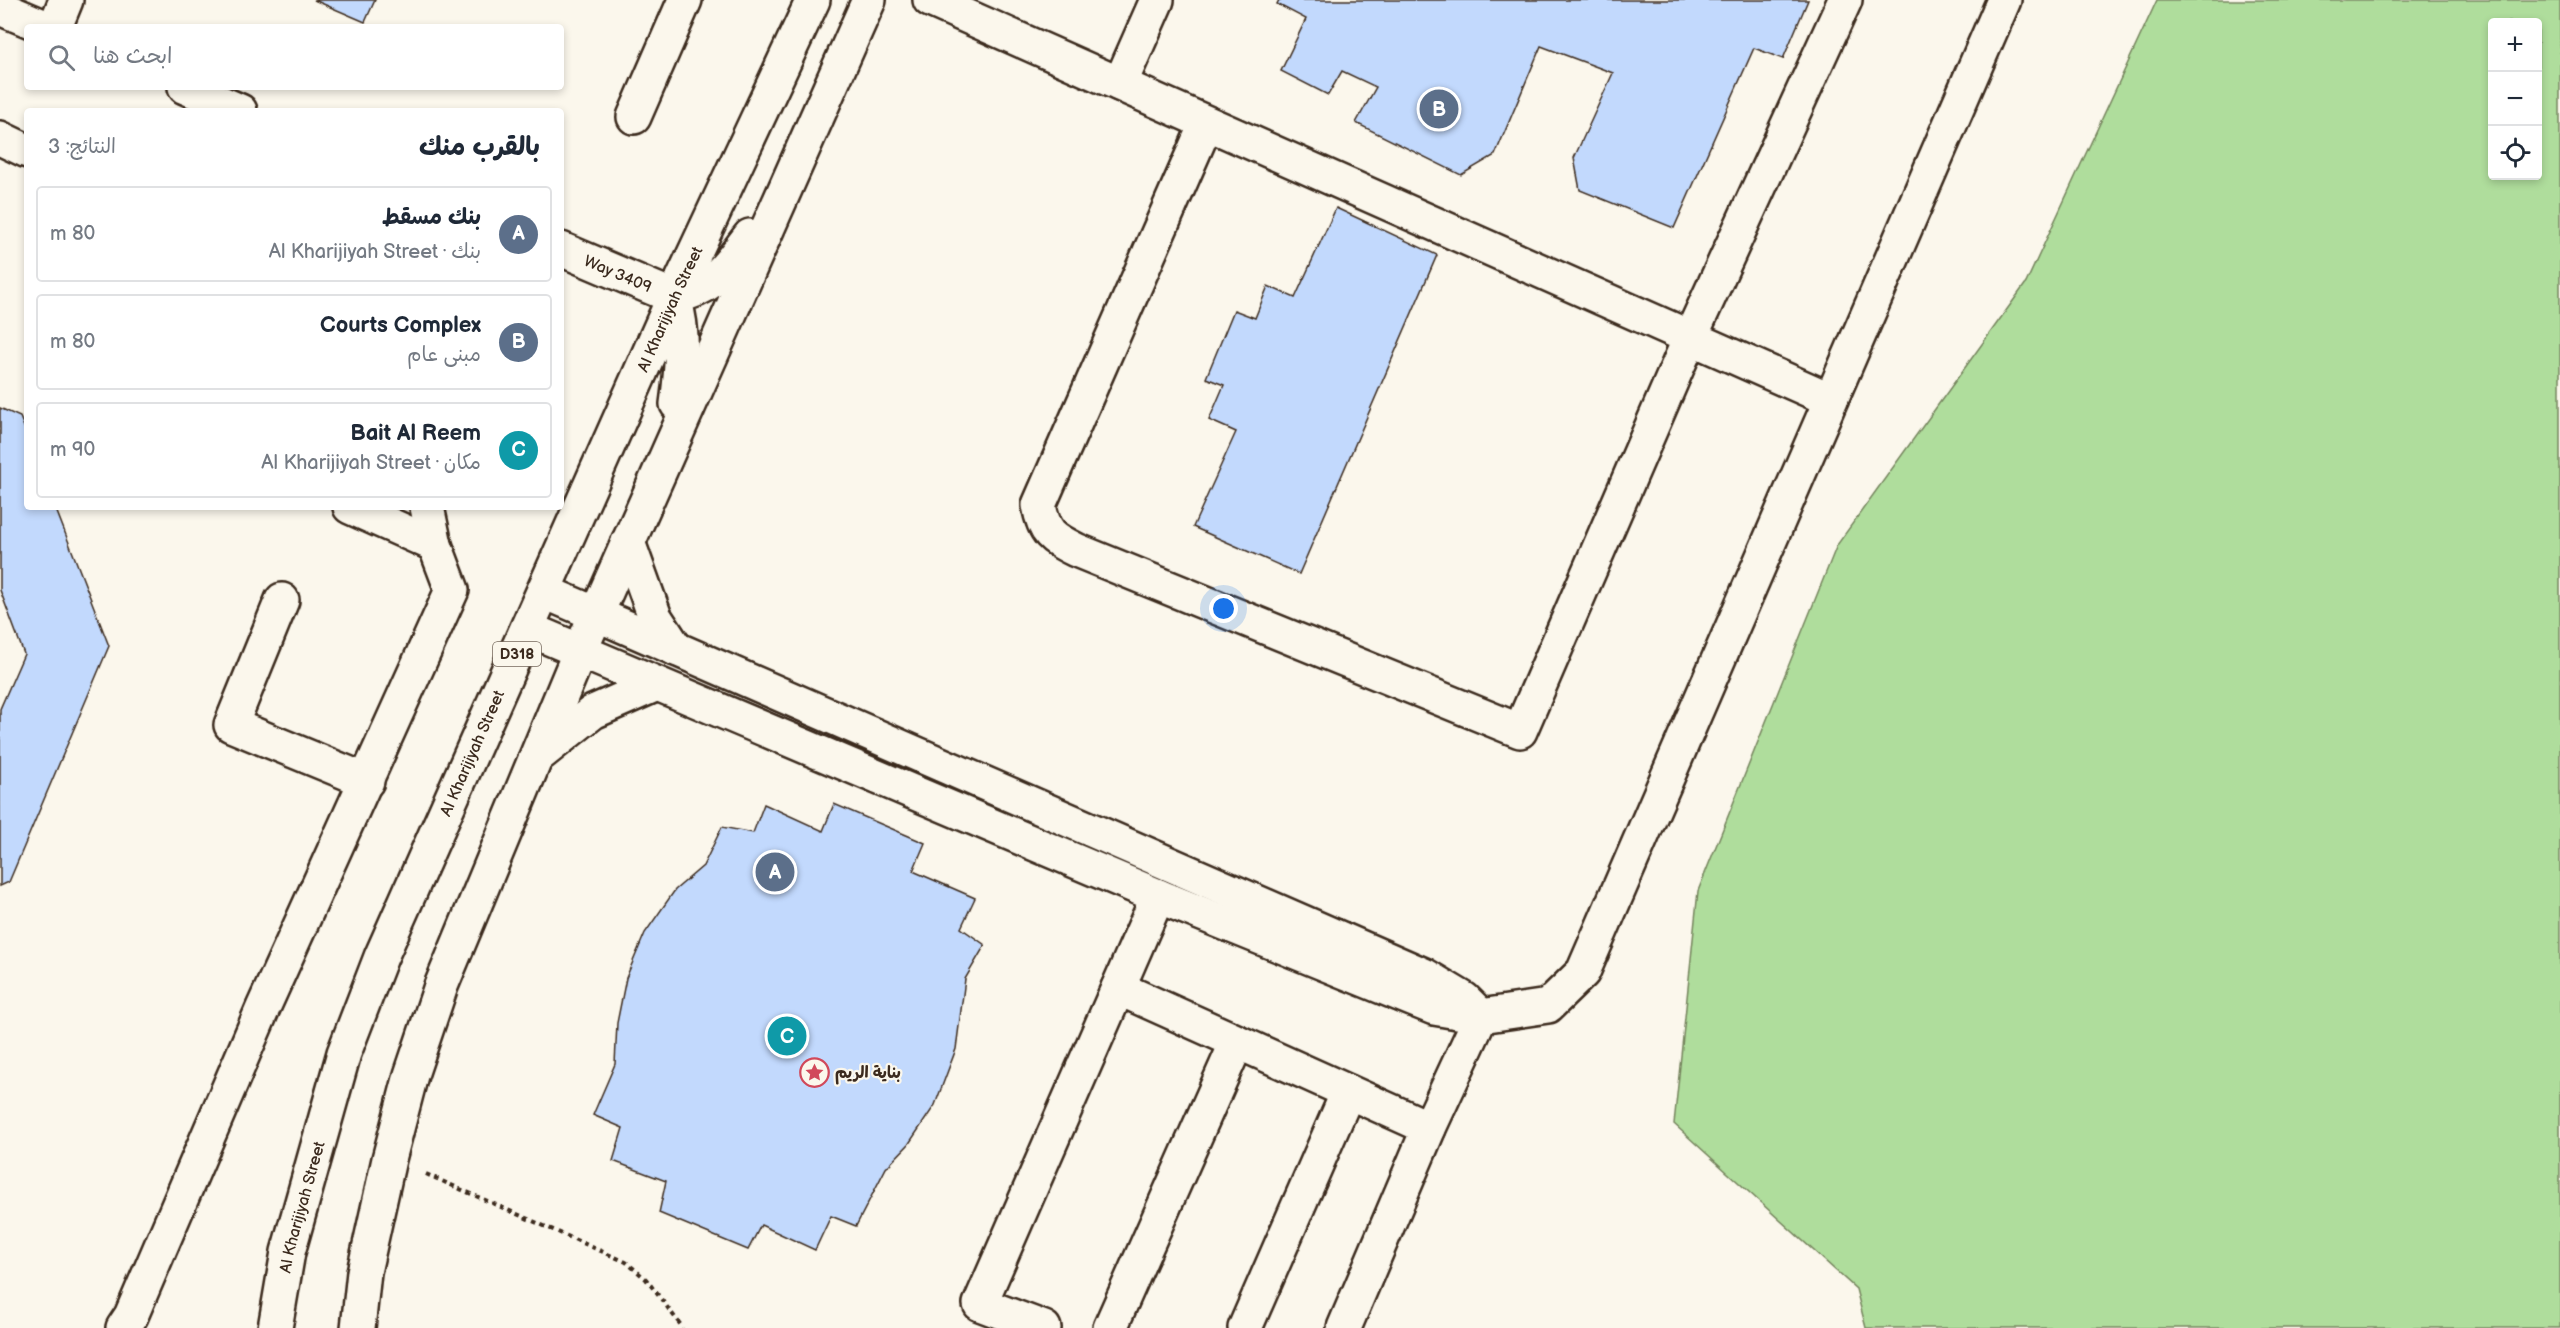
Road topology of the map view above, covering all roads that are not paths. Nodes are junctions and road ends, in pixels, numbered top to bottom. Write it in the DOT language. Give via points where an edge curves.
graph roads {
  1 [pos="66,0"];
  2 [pos="685,0"];
  3 [pos="813,0"];
  4 [pos="869,0"];
  5 [pos="930,0"];
  6 [pos="1156,0"];
  7 [pos="1845,0"];
  8 [pos="2004,0"];
  9 [pos="0,8"];
  10 [pos="38,24"];
  11 [pos="56,24"];
  12 [pos="1120,84"];
  13 [pos="191,90"];
  14 [pos="233,108"];
  15 [pos="634,117"];
  16 [pos="1206,124"];
  17 [pos="0,138"];
  18 [pos="24,150"];
  19 [pos="782,194"];
  20 [pos="564,250"];
  21 [pos="674,297"];
  22 [pos="1690,338"];
  23 [pos="1829,399"];
  24 [pos="670,444"];
  25 [pos="357,510"];
  26 [pos="429,510"];
  27 [pos="628,542"];
  28 [pos="435,545"];
  29 [pos="544,592"];
  30 [pos="282,600"];
  31 [pos="596,614"];
  32 [pos="528,629"];
  33 [pos="675,649"];
  34 [pos="580,651"];
  35 [pos="657,684"];
  36 [pos="533,760"];
  37 [pos="367,781"];
  38 [pos="1158,896"];
  39 [pos="1118,988"];
  40 [pos="1481,1016"];
  41 [pos="1237,1042"];
  42 [pos="1348,1092"];
  43 [pos="1429,1128"];
  44 [pos="123,1328"];
  45 [pos="275,1328"];
  46 [pos="358,1328"];
  47 [pos="1044,1328"];
  48 [pos="1110,1328"];
  49 [pos="1245,1328"];
  50 [pos="1344,1328"];
  1 -- 11 [label="main road"];
  2 -- 15 [label="main road"];
  3 -- 21 [label="main road, Al Kharijiyah Street / D318"];
  4 -- 19 [label="main road"];
  5 -- 12 [label="main road"];
  6 -- 12 [label="main road"];
  7 -- 22 [label="main road"];
  8 -- 23 [label="main road"];
  9 -- 10 [label="main road"];
  12 -- 16 [label="main road"];
  13 -- 14 [label="main road"];
  16 -- 22 [label="main road"];
  16 -- 22 [label="main road" via="1039,505 1042,521 1053,538 1076,550 1520,731"];
  17 -- 18 [label="main road"];
  19 -- 21 [label="main road" via="717,278 697,292"];
  19 -- 24 [label="main road"];
  20 -- 21 [label="main road, Way 3409"];
  21 -- 24 [label="main road" via="683,345"];
  21 -- 29 [label="main road, Al Kharijiyah Street / D318"];
  22 -- 23 [label="main road"];
  23 -- 40 [label="main road" via="1583,972 1548,1006"];
  24 -- 27 [label="main road"];
  25 -- 28 [label="main road"];
  26 -- 28 [label="main road"];
  27 -- 31 [label="main road"];
  27 -- 33 [label="main road" via="655,617"];
  28 -- 37 [label="main road" via="452,590"];
  29 -- 31 [label="main road"];
  29 -- 32 [label="main road, Al Kharijiyah Street / D318"];
  30 -- 37 [label="main road" via="231,725"];
  31 -- 33 [label="main road"];
  31 -- 34 [label="main road"];
  32 -- 34 [label="main road"];
  32 -- 45 [label="main road, Al Kharijiyah Street / D318" via="381,957 344,1053 288,1252"];
  33 -- 40 [label="main road" via="1424,975 1464,999"];
  34 -- 35 [label="main road"];
  34 -- 36 [label="main road"];
  35 -- 36 [label="main road" via="593,712"];
  35 -- 38 [label="main road"];
  36 -- 46 [label="main road" via="441,986 411,1075 364,1272"];
  37 -- 44 [label="main road"];
  38 -- 39 [label="main road"];
  38 -- 40 [label="main road" via="1412,1000 1457,1014"];
  39 -- 41 [label="main road"];
  39 -- 47 [label="main road" via="980,1304"];
  40 -- 43 [label="main road"];
  41 -- 42 [label="main road"];
  41 -- 48 [label="main road"];
  42 -- 43 [label="main road"];
  42 -- 49 [label="main road"];
  43 -- 50 [label="main road"];
}
